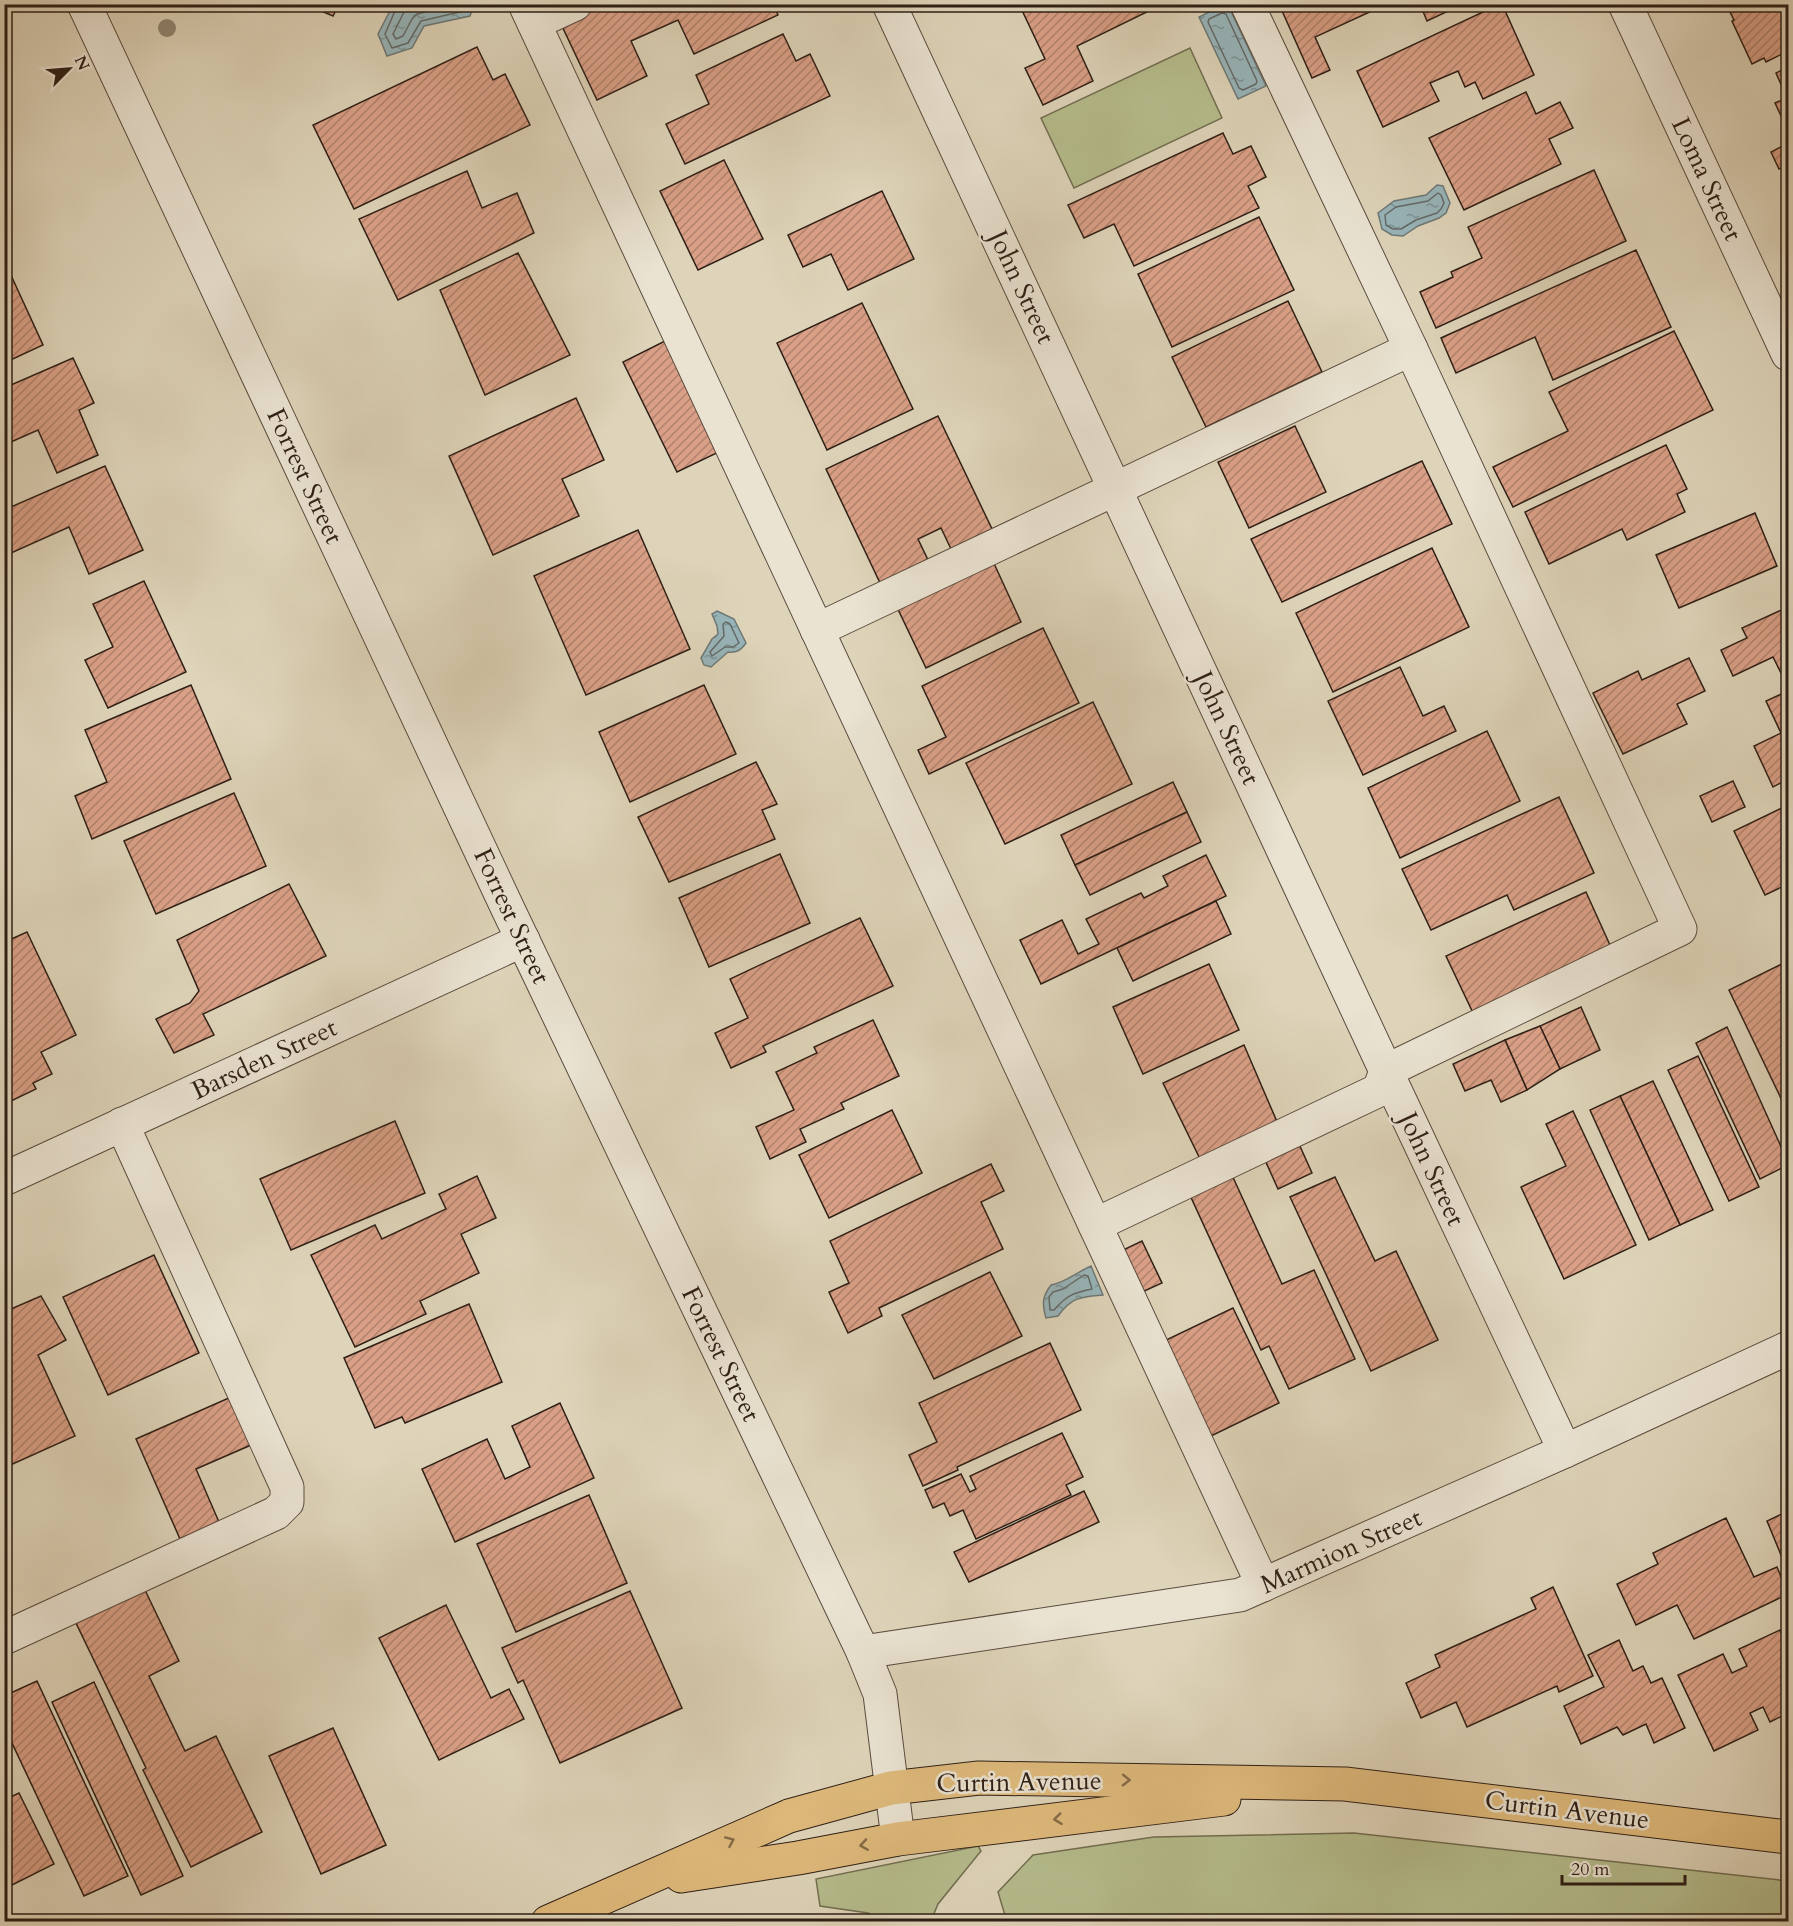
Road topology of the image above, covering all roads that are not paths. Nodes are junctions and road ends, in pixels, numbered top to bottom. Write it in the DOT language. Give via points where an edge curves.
graph roads {
  1 [pos="84,4"];
  2 [pos="575,4"];
  3 [pos="889,4"];
  4 [pos="1247,4"];
  5 [pos="1625,4"];
  6 [pos="529,14"];
  7 [pos="1411,349"];
  8 [pos="1788,354"];
  9 [pos="1116,488"];
  10 [pos="817,630"];
  11 [pos="523,940"];
  12 [pos="1386,1071"];
  13 [pos="122,1125"];
  14 [pos="4,1179"];
  15 [pos="1095,1225"];
  16 [pos="1788,1348"];
  17 [pos="1565,1451"];
  18 [pos="1263,1585"];
  19 [pos="4,1638"];
  20 [pos="863,1652"];
  21 [pos="1345,1784"];
  22 [pos="891,1788"];
  23 [pos="1788,1837"];
  24 [pos="898,1839"];
  25 [pos="638,1882"];
  26 [pos="548,1922"];
  1 -- 11 [label="street, Forrest Street"];
  2 -- 6 [label="street"];
  3 -- 9 [label="street, John Street"];
  4 -- 7 [label="street"];
  5 -- 8 [label="street, Loma Street"];
  6 -- 10 [label="street"];
  7 -- 9 [label="street"];
  7 -- 12 [label="street" via="1680,929"];
  9 -- 10 [label="street"];
  9 -- 12 [label="street, John Street"];
  10 -- 15 [label="street"];
  11 -- 13 [label="street, Barsden Street"];
  11 -- 20 [label="street, Forrest Street"];
  12 -- 15 [label="street" via="1379,1090"];
  12 -- 17 [label="street, John Street"];
  13 -- 14 [label="street, Barsden Street"];
  13 -- 19 [label="street" via="287,1487 287,1502 276,1513"];
  15 -- 18 [label="street"];
  16 -- 17 [label="street, Marmion Street"];
  17 -- 18 [label="street, Marmion Street"];
  18 -- 20 [label="street, Marmion Street" via="1240,1595"];
  20 -- 22 [label="street, Forrest Street" via="880,1694"];
  22 -- 21 [label="main road, Curtin Avenue, one-way" via="979,1778"];
  21 -- 23 [label="main road, Curtin Avenue"];
  21 -- 24 [label="main road, Curtin Avenue, one-way"];
  22 -- 24 [label="street, Forrest Street"];
  25 -- 22 [label="main road, Curtin Avenue, one-way" via="789,1816"];
  24 -- 25 [label="main road, Curtin Avenue, one-way"];
  25 -- 26 [label="main road, Curtin Avenue"];
}
